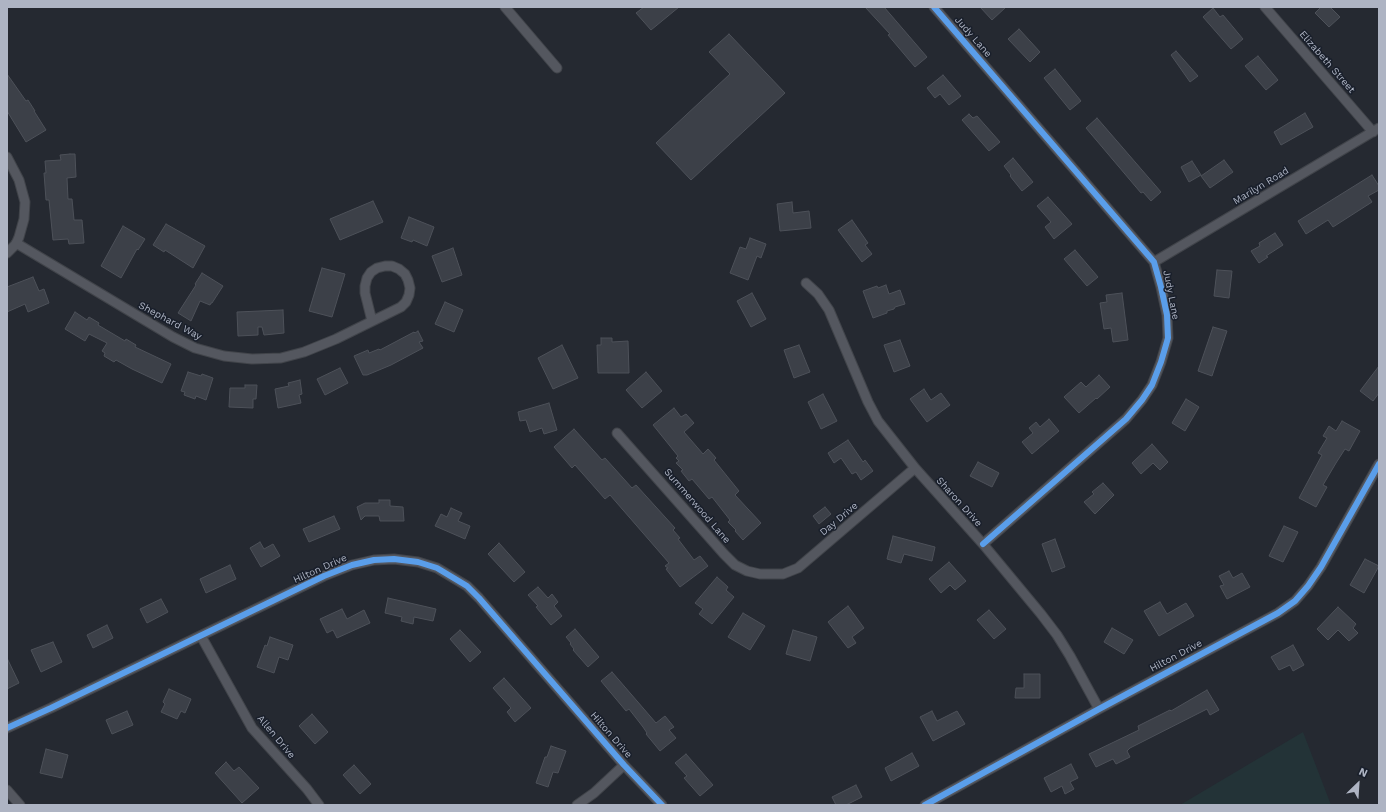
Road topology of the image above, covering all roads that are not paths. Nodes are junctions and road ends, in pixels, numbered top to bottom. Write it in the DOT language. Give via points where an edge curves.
graph roads {
  1 [pos="505,7"];
  2 [pos="934,7"];
  3 [pos="1265,7"];
  4 [pos="557,68"];
  5 [pos="1376,130"];
  6 [pos="7,157"];
  7 [pos="16,243"];
  8 [pos="7,253"];
  9 [pos="1154,262"];
  10 [pos="806,283"];
  11 [pos="372,321"];
  12 [pos="617,432"];
  13 [pos="1379,464"];
  14 [pos="915,468"];
  15 [pos="983,544"];
  16 [pos="771,575"];
  17 [pos="201,636"];
  18 [pos="1099,709"];
  19 [pos="7,728"];
  20 [pos="624,765"];
  21 [pos="7,790"];
  22 [pos="20,805"];
  23 [pos="319,805"];
  24 [pos="578,805"];
  25 [pos="662,805"];
  26 [pos="925,805"];
  1 -- 4 [label="street"];
  2 -- 9 [label="street, Judy Lane"];
  3 -- 5 [label="street, Elizabeth Street"];
  5 -- 9 [label="street, Marilyn Road"];
  6 -- 7 [label="street" via="19,180 25,202 23,226"];
  7 -- 8 [label="street"];
  7 -- 11 [label="street, Shephard Way" via="173,337 195,348 224,356 252,359 290,356 330,342"];
  9 -- 15 [label="street, Judy Lane" via="1162,287 1168,338 1152,385 1126,418"];
  10 -- 14 [label="street, Sharon Drive" via="818,294 829,310 878,421"];
  11 -- 11 [label="street, Shephard Way" via="406,302 410,288 405,274 399,269 392,266 377,268 367,278 365,293"];
  12 -- 16 [label="street, Summerwood Lane" via="735,565 747,571"];
  13 -- 18 [label="street, Hilton Drive" via="1321,567 1295,601 1278,613"];
  14 -- 15 [label="street, Sharon Drive"];
  14 -- 16 [label="street, Day Drive" via="798,568 783,574"];
  15 -- 18 [label="street, Sharon Drive" via="1057,634"];
  17 -- 19 [label="street, Hilton Drive"];
  17 -- 20 [label="street, Hilton Drive" via="352,565 394,559 438,568 467,586 489,609"];
  17 -- 23 [label="street, Allen Drive" via="252,728"];
  18 -- 26 [label="street, Hilton Drive"];
  20 -- 24 [label="street"];
  20 -- 25 [label="street, Hilton Drive"];
  21 -- 22 [label="street"];
}
